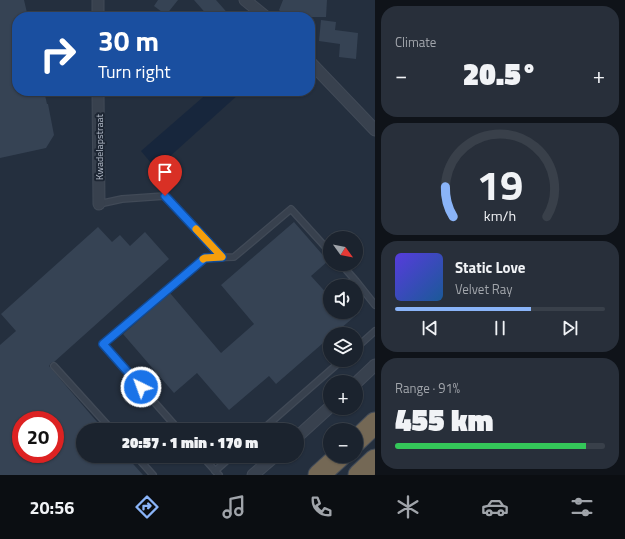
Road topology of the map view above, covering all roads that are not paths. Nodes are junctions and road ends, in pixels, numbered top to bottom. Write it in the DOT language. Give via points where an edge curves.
graph roads {
  1 [pos="98,0"];
  2 [pos="245,0"];
  3 [pos="98,12"];
  4 [pos="260,12"];
  5 [pos="315,67"];
  6 [pos="98,96"];
  7 [pos="375,130"];
  8 [pos="99,204"];
  9 [pos="323,244"];
  10 [pos="222,257"];
  11 [pos="347,271"];
  12 [pos="375,305"];
  13 [pos="375,332"];
  14 [pos="363,342"];
  15 [pos="375,365"];
  16 [pos="54,366"];
  17 [pos="334,367"];
  18 [pos="363,376"];
  19 [pos="323,413"];
  20 [pos="106,423"];
  21 [pos="173,423"];
  22 [pos="270,423"];
  23 [pos="375,423"];
  24 [pos="304,430"];
  25 [pos="363,434"];
  26 [pos="375,460"];
  27 [pos="142,463"];
  28 [pos="208,463"];
  29 [pos="226,463"];
  30 [pos="267,463"];
  31 [pos="332,463"];
  32 [pos="217,473"];
  33 [pos="153,475"];
  34 [pos="253,475"];
  35 [pos="319,475"];
  36 [pos="359,475"];
  1 -- 3 [label="street"];
  2 -- 4 [label="street"];
  5 -- 7 [label="street"];
  6 -- 8 [label="street, Kwadelapstraat"];
  8 -- 10 [label="lane" via="122,199 165,196"];
  9 -- 10 [label="lane" via="291,209 234,257"];
  10 -- 21 [label="lane" via="205,258 103,344"];
  11 -- 12 [label="lane"];
  13 -- 14 [label="lane"];
  15 -- 18 [label="street"];
  16 -- 20 [label="lane"];
  17 -- 22 [label="lane"];
  19 -- 24 [label="street"];
  23 -- 25 [label="highway"];
  26 -- 36 [label="highway"];
  27 -- 33 [label="lane"];
  28 -- 32 [label="lane"];
  29 -- 32 [label="lane"];
  30 -- 34 [label="street"];
  31 -- 35 [label="highway"];
}
